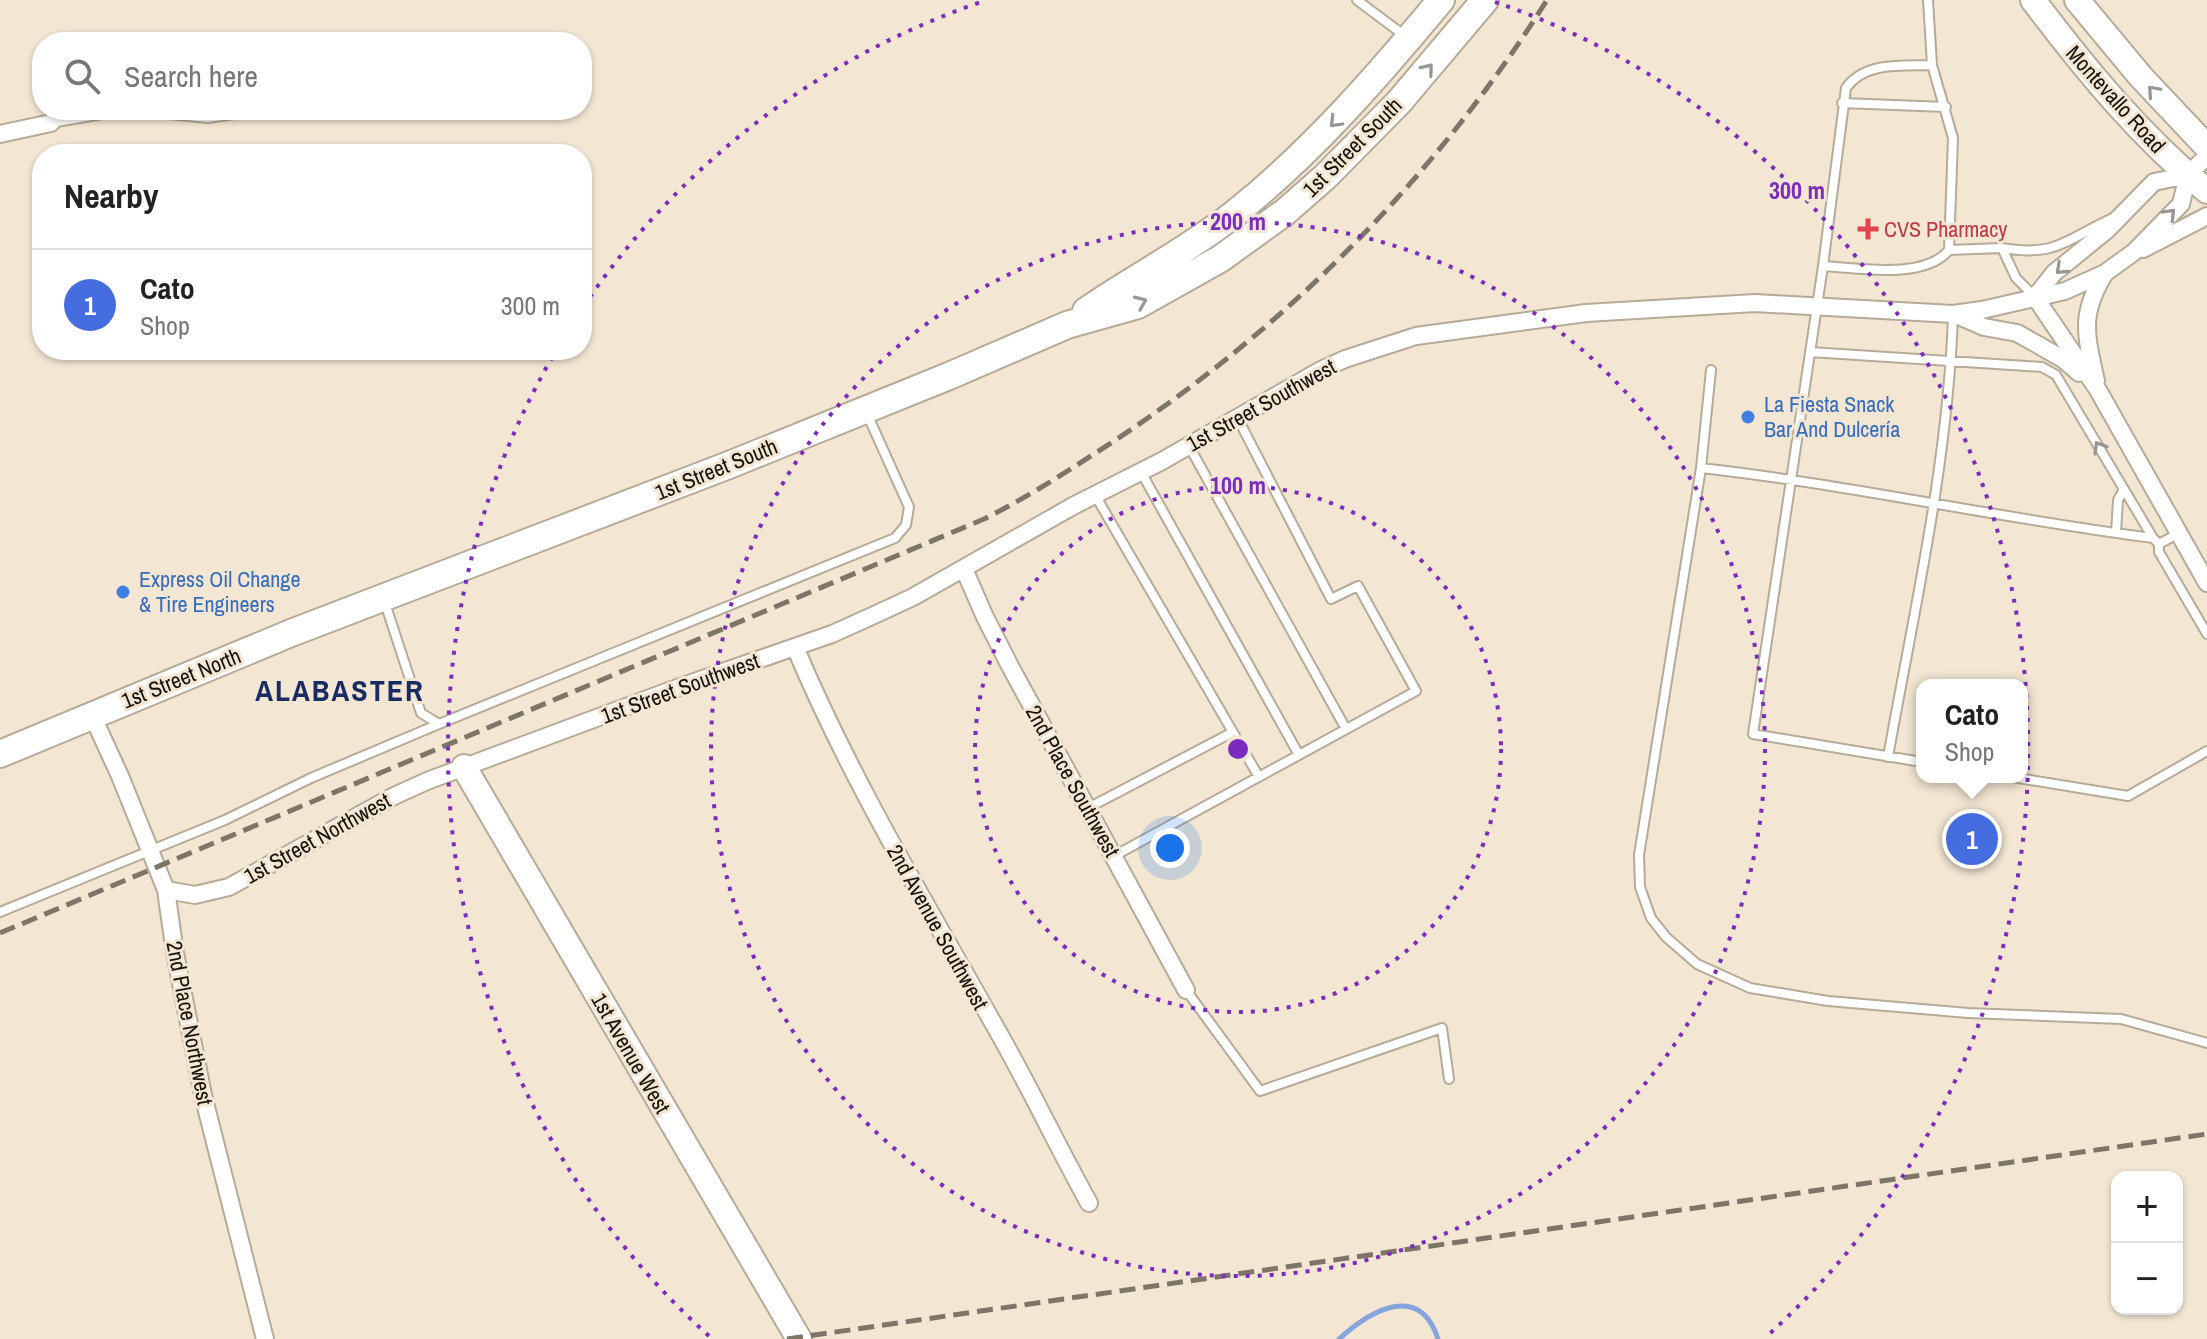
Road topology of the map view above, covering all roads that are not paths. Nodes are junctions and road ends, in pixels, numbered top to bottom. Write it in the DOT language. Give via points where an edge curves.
graph roads {
  1 [pos="1357,0"];
  2 [pos="1441,0"];
  3 [pos="1485,0"];
  4 [pos="1928,0"];
  5 [pos="2033,0"];
  6 [pos="2077,0"];
  7 [pos="1409,39"];
  8 [pos="1932,65"];
  9 [pos="1842,103"];
  10 [pos="1946,107"];
  11 [pos="69,120"];
  12 [pos="51,123"];
  13 [pos="0,134"];
  14 [pos="2207,147"];
  15 [pos="2207,156"];
  16 [pos="2188,175"];
  17 [pos="2207,191"];
  18 [pos="2126,211"];
  19 [pos="2207,216"];
  20 [pos="1207,234"];
  21 [pos="2002,248"];
  22 [pos="1949,250"];
  23 [pos="2134,252"];
  24 [pos="1220,259"];
  25 [pos="1823,266"];
  26 [pos="2105,273"];
  27 [pos="2035,297"];
  28 [pos="1817,305"];
  29 [pos="1953,314"];
  30 [pos="1067,325"];
  31 [pos="1810,352"];
  32 [pos="1952,360"];
  33 [pos="1711,370"];
  34 [pos="2098,390"];
  35 [pos="865,409"];
  36 [pos="1237,417"];
  37 [pos="1189,446"];
  38 [pos="1701,468"];
  39 [pos="1141,472"];
  40 [pos="1791,478"];
  41 [pos="2124,489"];
  42 [pos="1095,495"];
  43 [pos="1934,503"];
  44 [pos="2116,533"];
  45 [pos="2179,533"];
  46 [pos="2156,541"];
  47 [pos="964,569"];
  48 [pos="2207,583"];
  49 [pos="373,602"];
  50 [pos="2207,634"];
  51 [pos="795,647"];
  52 [pos="92,715"];
  53 [pos="439,724"];
  54 [pos="1346,729"];
  55 [pos="1233,732"];
  56 [pos="2207,751"];
  57 [pos="0,754"];
  58 [pos="1299,755"];
  59 [pos="1888,757"];
  60 [pos="1916,761"];
  61 [pos="464,767"];
  62 [pos="1259,777"];
  63 [pos="2028,780"];
  64 [pos="1088,808"];
  65 [pos="149,852"];
  66 [pos="1114,856"];
  67 [pos="166,890"];
  68 [pos="0,912"];
  69 [pos="1186,990"];
  70 [pos="2207,1043"];
  71 [pos="1449,1079"];
  72 [pos="1089,1203"];
  73 [pos="265,1339"];
  74 [pos="799,1339"];
  1 -- 7 [label="lane"];
  2 -- 7 [label="main road, 1st Street South"];
  24 -- 3 [label="main road, 1st Street South, one-way" via="1325,177 1399,102"];
  4 -- 8 [label="lane"];
  5 -- 16 [label="street, Montevallo Road" via="2141,130"];
  14 -- 6 [label="street, Montevallo Road, one-way"];
  7 -- 20 [label="main road, 1st Street South, one-way" via="1311,147"];
  8 -- 9 [label="lane" via="1870,69 1849,83"];
  8 -- 10 [label="lane"];
  9 -- 10 [label="lane"];
  9 -- 25 [label="lane"];
  10 -- 22 [label="lane" via="1953,138"];
  11 -- 12 [label="lane"];
  12 -- 13 [label="street"];
  15 -- 16 [label="street"];
  16 -- 17 [label="street, Montevallo Road"];
  16 -- 18 [label="street" via="2154,182"];
  23 -- 16 [label="street, one-way" via="2181,204"];
  18 -- 21 [label="lane" via="2051,250"];
  18 -- 27 [label="street, one-way" via="2054,273"];
  19 -- 23 [label="street"];
  20 -- 24 [label="main road"];
  20 -- 30 [label="main road, 1st Street South"];
  21 -- 22 [label="lane"];
  21 -- 27 [label="lane" via="2016,278"];
  22 -- 25 [label="lane" via="1917,268"];
  23 -- 26 [label="street, 1st Street Southwest"];
  30 -- 24 [label="main road, 1st Street South, one-way" via="1138,305"];
  25 -- 28 [label="lane"];
  26 -- 27 [label="street, 1st Street Southwest" via="2065,291"];
  26 -- 34 [label="street" via="2087,307"];
  27 -- 29 [label="street, 1st Street Southwest"];
  27 -- 34 [label="street"];
  28 -- 29 [label="street, 1st Street Southwest"];
  28 -- 31 [label="lane"];
  28 -- 36 [label="street, 1st Street Southwest" via="1614,311 1416,336 1345,359"];
  29 -- 32 [label="lane"];
  29 -- 34 [label="street" via="2031,340"];
  30 -- 35 [label="main road, 1st Street South"];
  31 -- 32 [label="lane"];
  31 -- 40 [label="lane"];
  41 -- 32 [label="lane, one-way" via="2056,375 2042,367"];
  32 -- 43 [label="lane"];
  33 -- 38 [label="lane"];
  34 -- 45 [label="street"];
  35 -- 49 [label="main road, 1st Street South"];
  35 -- 53 [label="lane" via="909,507 906,525 895,538"];
  36 -- 37 [label="street, 1st Street Southwest"];
  36 -- 54 [label="lane" via="1331,599 1358,586 1416,691"];
  37 -- 39 [label="street, 1st Street Southwest"];
  37 -- 54 [label="lane"];
  38 -- 40 [label="lane"];
  38 -- 70 [label="lane" via="1639,855 1640,887 1651,918 1666,937 1697,964 1750,988 1828,1001 1968,1013 2121,1019"];
  39 -- 42 [label="street, 1st Street Southwest"];
  39 -- 58 [label="lane"];
  40 -- 43 [label="lane"];
  40 -- 59 [label="lane" via="1753,734"];
  41 -- 44 [label="lane"];
  41 -- 46 [label="lane"];
  42 -- 47 [label="street, 1st Street Southwest"];
  42 -- 55 [label="lane"];
  43 -- 44 [label="lane"];
  43 -- 59 [label="lane"];
  44 -- 46 [label="lane"];
  45 -- 46 [label="lane"];
  45 -- 48 [label="street"];
  46 -- 50 [label="lane"];
  47 -- 51 [label="street, 1st Street Southwest" via="872,616"];
  47 -- 64 [label="street, 2nd Place Southwest"];
  49 -- 52 [label="main road, 1st Street North"];
  49 -- 53 [label="lane" via="421,713"];
  51 -- 61 [label="street, 1st Street Southwest"];
  51 -- 72 [label="street, 2nd Avenue Southwest" via="867,800"];
  52 -- 57 [label="main road, 1st Street North"];
  52 -- 65 [label="street, 2nd Place Northwest"];
  53 -- 65 [label="lane"];
  54 -- 58 [label="lane"];
  55 -- 62 [label="lane"];
  55 -- 64 [label="lane"];
  56 -- 63 [label="lane" via="2128,796"];
  58 -- 62 [label="lane"];
  59 -- 60 [label="lane"];
  61 -- 67 [label="street, 1st Street Northwest" via="394,796 229,887 195,895"];
  61 -- 74 [label="street, 1st Avenue West"];
  62 -- 66 [label="lane"];
  64 -- 66 [label="street, 2nd Place Southwest"];
  65 -- 67 [label="street, 2nd Place Northwest"];
  65 -- 68 [label="lane"];
  66 -- 69 [label="street, 2nd Place Southwest"];
  67 -- 73 [label="street, 2nd Place Northwest" via="203,1095"];
  69 -- 71 [label="lane" via="1260,1091 1442,1028"];
}
